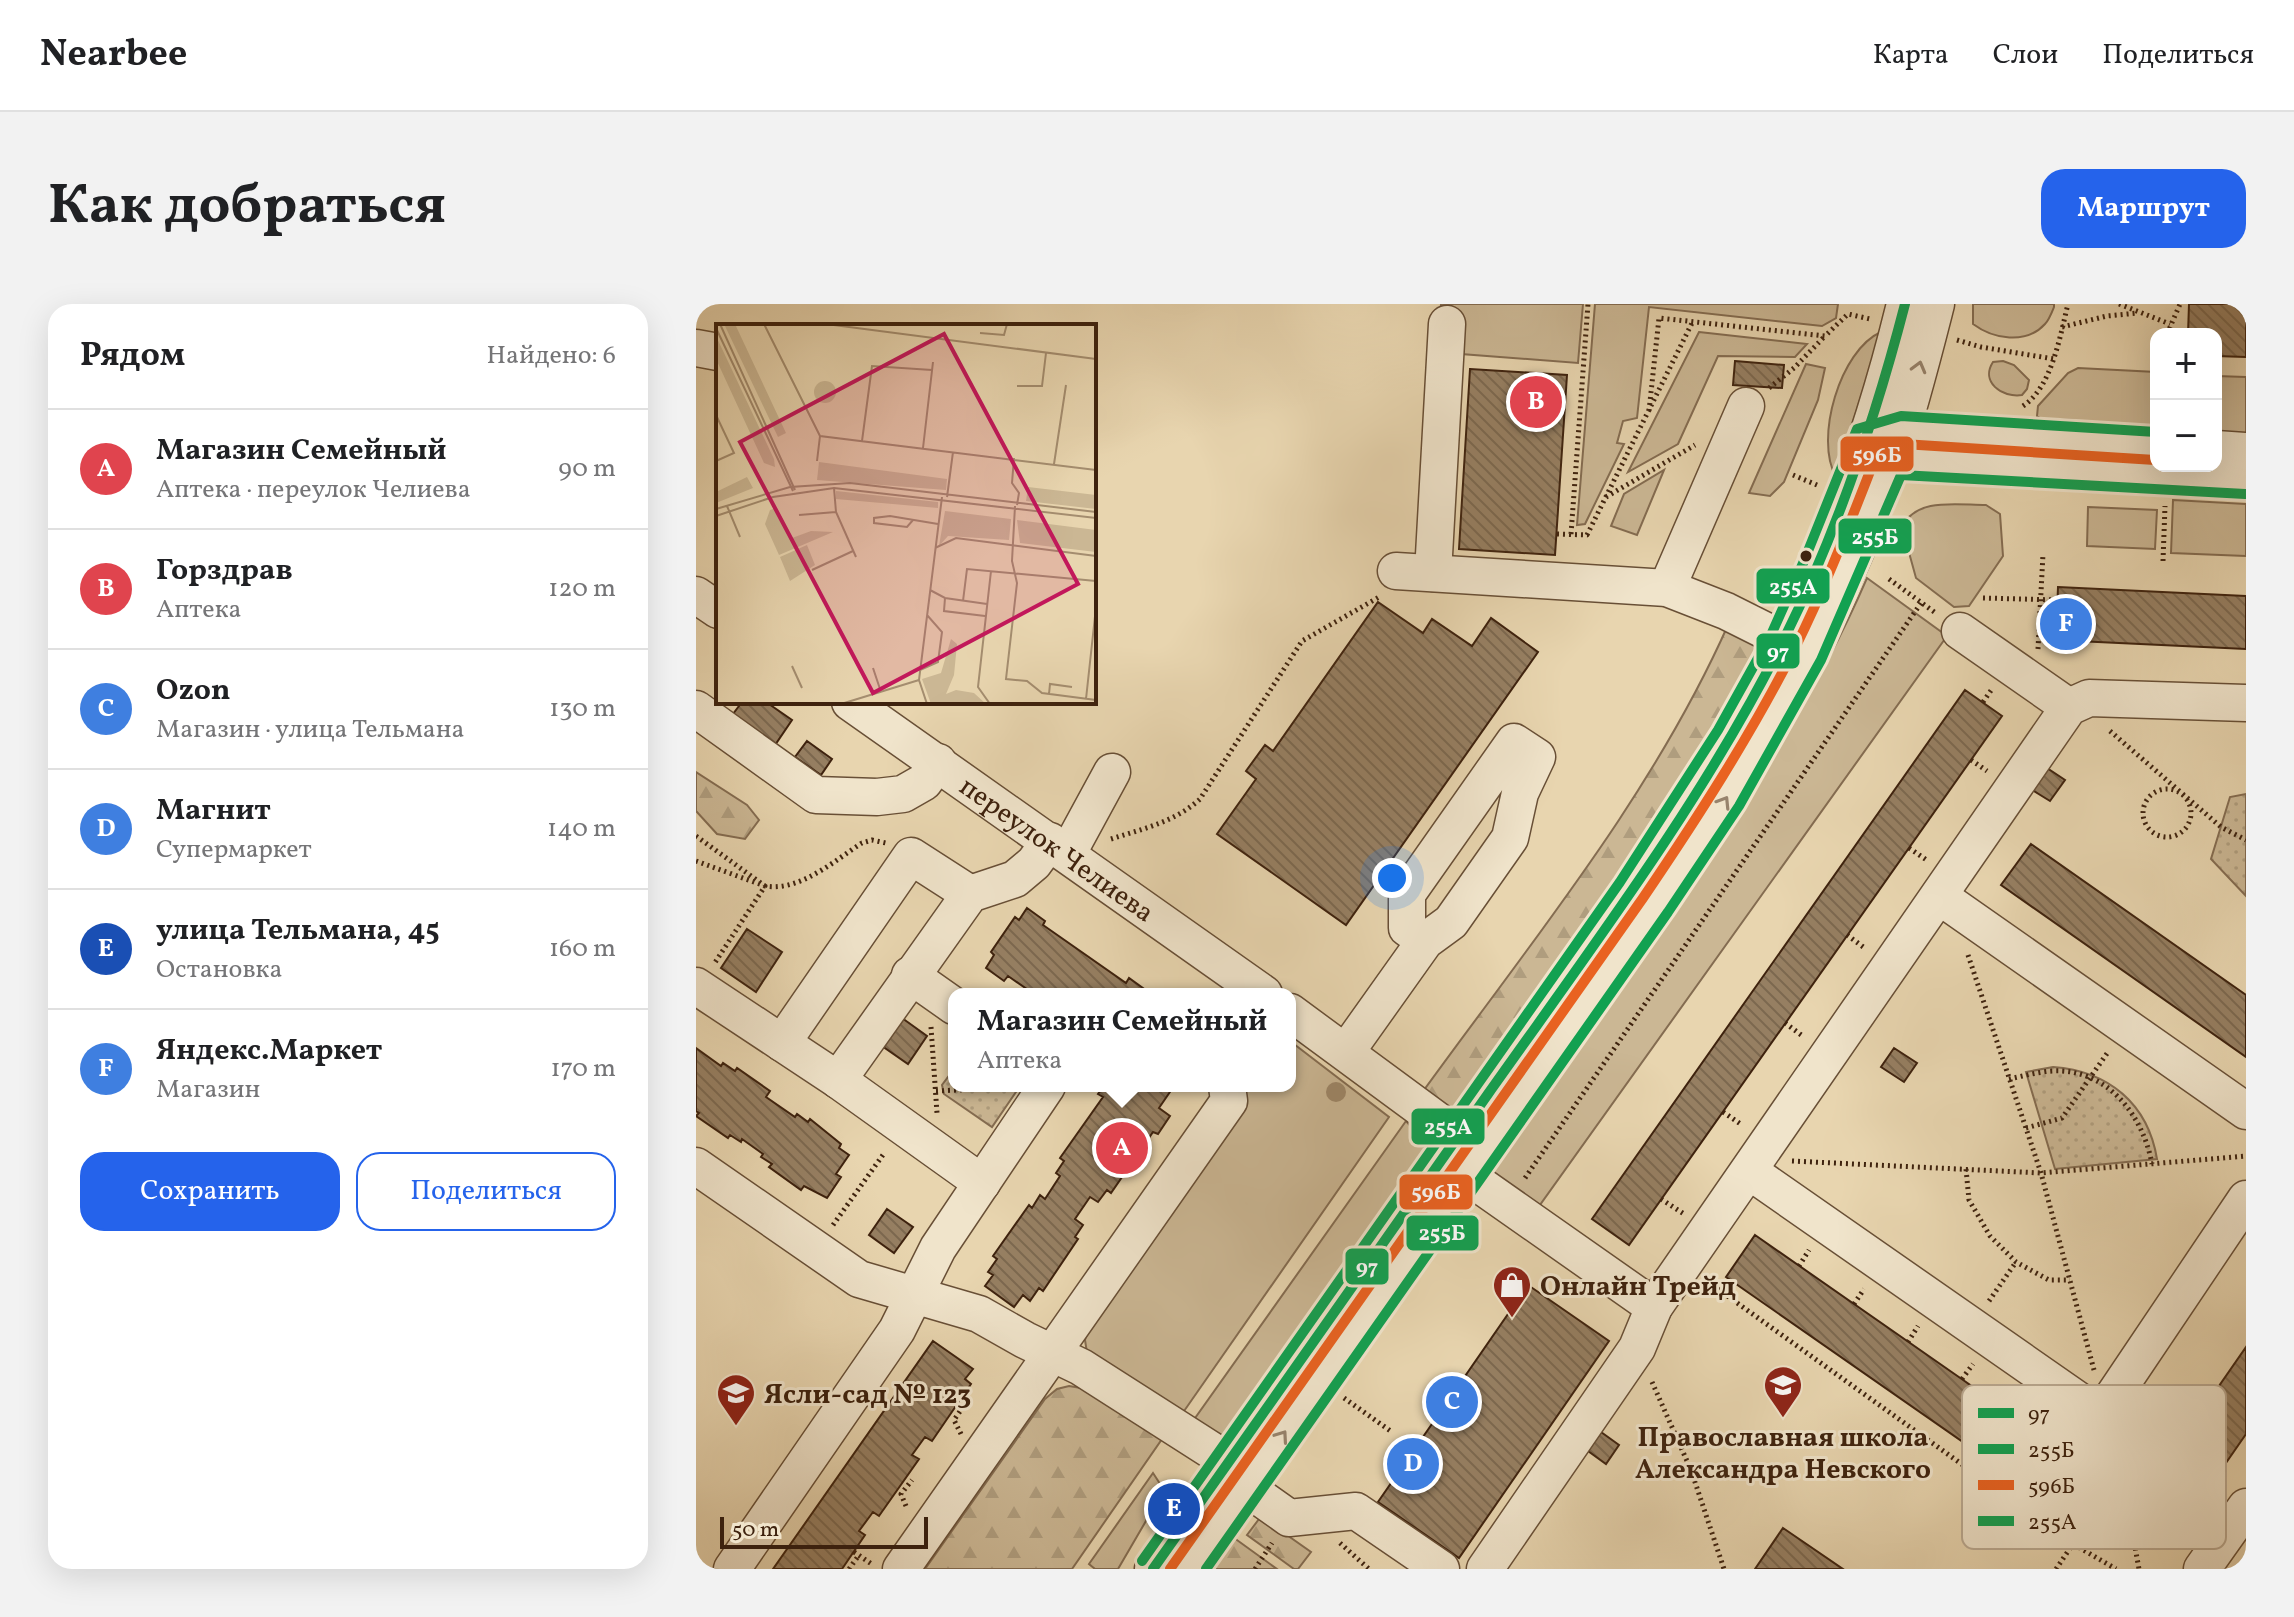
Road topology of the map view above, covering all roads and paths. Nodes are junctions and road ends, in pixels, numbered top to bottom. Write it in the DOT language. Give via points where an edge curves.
graph roads {
  1 [pos="1588,304"];
  2 [pos="2068,304"];
  3 [pos="2119,304"];
  4 [pos="2180,304"];
  5 [pos="1893,313"];
  6 [pos="2138,313"];
  7 [pos="1942,320"];
  8 [pos="1693,321"];
  9 [pos="1447,324"];
  10 [pos="2170,324"];
  11 [pos="2062,327"];
  12 [pos="2169,328"];
  13 [pos="696,348"];
  14 [pos="716,352"];
  15 [pos="2054,359"];
  16 [pos="1746,406"];
  17 [pos="2015,410"];
  18 [pos="1649,411"];
  19 [pos="1887,443"];
  20 [pos="2150,446"];
  21 [pos="2222,449"];
  22 [pos="2246,451"];
  23 [pos="1793,475"];
  24 [pos="2246,480"];
  25 [pos="1822,487"];
  26 [pos="2165,505"];
  27 [pos="1557,534"];
  28 [pos="1571,535"];
  29 [pos="2043,554"];
  30 [pos="2163,561"];
  31 [pos="1396,571"];
  32 [pos="1433,573"];
  33 [pos="1889,579"];
  34 [pos="1667,588"];
  35 [pos="696,595"];
  36 [pos="1983,598"];
  37 [pos="2058,600"];
  38 [pos="2040,601"];
  39 [pos="1921,603"];
  40 [pos="716,609"];
  41 [pos="2039,625"];
  42 [pos="2056,626"];
  43 [pos="1960,631"];
  44 [pos="1784,640"];
  45 [pos="2058,700"];
  46 [pos="2246,703"];
  47 [pos="857,704"];
  48 [pos="696,709"];
  49 [pos="892,714"];
  50 [pos="2104,726"];
  51 [pos="938,762"];
  52 [pos="1112,772"];
  53 [pos="2183,795"];
  54 [pos="696,836"];
  55 [pos="2246,840"];
  56 [pos="1059,847"];
  57 [pos="911,856"];
  58 [pos="696,861"];
  59 [pos="765,886"];
  60 [pos="970,894"];
  61 [pos="1945,900"];
  62 [pos="1425,941"];
  63 [pos="697,987"];
  64 [pos="1242,988"];
  65 [pos="931,990"];
  66 [pos="1296,1016"];
  67 [pos="2125,1027"];
  68 [pos="782,1043"];
  69 [pos="1346,1052"];
  70 [pos="2090,1078"];
  71 [pos="2009,1079"];
  72 [pos="838,1080"];
  73 [pos="948,1090"];
  74 [pos="936,1091"];
  75 [pos="1020,1092"];
  76 [pos="1228,1092"];
  77 [pos="1040,1097"];
  78 [pos="2246,1111"];
  79 [pos="903,1127"];
  80 [pos="2026,1128"];
  81 [pos="939,1154"];
  82 [pos="1462,1155"];
  83 [pos="2246,1156"];
  84 [pos="2152,1164"];
  85 [pos="1752,1165"];
  86 [pos="696,1166"];
  87 [pos="1966,1169"];
  88 [pos="2041,1173"];
  89 [pos="982,1183"];
  90 [pos="2246,1199"];
  91 [pos="1507,1204"];
  92 [pos="816,1249"];
  93 [pos="2016,1262"];
  94 [pos="1684,1265"];
  95 [pos="2070,1280"];
  96 [pos="915,1295"];
  97 [pos="1654,1307"];
  98 [pos="1971,1326"];
  99 [pos="1637,1348"];
  100 [pos="1053,1354"];
  101 [pos="2062,1385"];
  102 [pos="2096,1385"];
  103 [pos="2121,1385"];
  104 [pos="1334,1391"];
  105 [pos="1392,1432"];
  106 [pos="1962,1464"];
  107 [pos="1237,1474"];
  108 [pos="2246,1507"];
  109 [pos="1331,1534"];
  110 [pos="2226,1535"];
  111 [pos="2070,1549"];
  112 [pos="2082,1549"];
  113 [pos="2135,1549"];
  114 [pos="2216,1549"];
  115 [pos="732,1569"];
  116 [pos="849,1569"];
  117 [pos="879,1569"];
  118 [pos="901,1569"];
  119 [pos="1153,1569"];
  120 [pos="1189,1569"];
  121 [pos="1369,1569"];
  122 [pos="1441,1569"];
  123 [pos="1485,1569"];
  124 [pos="1724,1569"];
  125 [pos="2056,1569"];
  126 [pos="2116,1569"];
  127 [pos="2139,1569"];
  128 [pos="2202,1569"];
  1 -- 28 [label="path"];
  2 -- 11 [label="path"];
  3 -- 6 [label="path"];
  4 -- 10 [label="path"];
  5 -- 8 [label="path" via="1848,314 1825,336"];
  5 -- 19 [label="street"];
  6 -- 10 [label="path"];
  6 -- 11 [label="path"];
  7 -- 15 [label="path" via="1981,347"];
  19 -- 7 [label="street, one-way"];
  8 -- 18 [label="path"];
  8 -- 18 [label="path" via="1659,318"];
  9 -- 32 [label="street"];
  10 -- 12 [label="path"];
  11 -- 15 [label="path"];
  13 -- 14 [label="street"];
  15 -- 17 [label="path" via="2031,401"];
  16 -- 34 [label="street"];
  18 -- 28 [label="path" via="1587,535"];
  19 -- 20 [label="street"];
  19 -- 24 [label="street"];
  19 -- 44 [label="street" via="1819,561"];
  82 -- 19 [label="street, one-way" via="1657,904 1743,772 1809,653"];
  21 -- 22 [label="street"];
  23 -- 25 [label="path"];
  26 -- 30 [label="path"];
  27 -- 28 [label="path"];
  29 -- 38 [label="path"];
  31 -- 32 [label="street"];
  31 -- 56 [label="path" via="1382,596 1302,641 1200,799 1187,811 1170,820"];
  32 -- 34 [label="street"];
  33 -- 39 [label="path"];
  34 -- 44 [label="street"];
  35 -- 40 [label="street"];
  36 -- 38 [label="path"];
  37 -- 38 [label="path"];
  38 -- 41 [label="path"];
  39 -- 43 [label="path"];
  39 -- 91 [label="path"];
  41 -- 42 [label="path"];
  41 -- 45 [label="path" via="2038,649"];
  43 -- 45 [label="street"];
  44 -- 82 [label="street" via="1667,838"];
  45 -- 46 [label="street"];
  45 -- 61 [label="street"];
  47 -- 49 [label="street, переулок Челиева"];
  48 -- 51 [label="street" via="816,795 903,794 924,782"];
  49 -- 51 [label="street, переулок Челиева"];
  50 -- 53 [label="path"];
  51 -- 56 [label="street, переулок Челиева"];
  52 -- 56 [label="street"];
  53 -- 53 [label="path" via="2161,789 2151,795 2143,816 2156,835 2168,838 2187,827 2190,804"];
  53 -- 55 [label="path"];
  54 -- 59 [label="path"];
  56 -- 60 [label="street" via="1015,879"];
  56 -- 64 [label="street, переулок Челиева"];
  57 -- 59 [label="path" via="872,840 802,880"];
  57 -- 60 [label="street"];
  57 -- 68 [label="street"];
  58 -- 59 [label="path"];
  59 -- 63 [label="path"];
  60 -- 65 [label="street"];
  61 -- 67 [label="street"];
  61 -- 71 [label="path"];
  61 -- 85 [label="street"];
  62 -- 62 [label="street" via="1407,928 1407,894 1514,742 1537,757 1520,793 1510,838 1451,922"];
  62 -- 69 [label="street"];
  63 -- 68 [label="street"];
  65 -- 72 [label="street"];
  65 -- 74 [label="path"];
  66 -- 69 [label="street"];
  67 -- 70 [label="path"];
  67 -- 78 [label="street"];
  68 -- 72 [label="street"];
  69 -- 82 [label="street"];
  70 -- 71 [label="path" via="2053,1071"];
  70 -- 80 [label="path" via="2062,1118"];
  70 -- 84 [label="path" via="2129,1106"];
  71 -- 80 [label="path"];
  72 -- 79 [label="street"];
  73 -- 74 [label="path"];
  74 -- 81 [label="path"];
  75 -- 77 [label="path"];
  76 -- 100 [label="street" via="1229,1101"];
  77 -- 89 [label="street"];
  79 -- 81 [label="street"];
  79 -- 92 [label="path"];
  80 -- 88 [label="path"];
  81 -- 89 [label="street"];
  82 -- 91 [label="street"];
  82 -- 107 [label="street"];
  83 -- 84 [label="path"];
  84 -- 88 [label="path"];
  85 -- 87 [label="path"];
  85 -- 94 [label="street"];
  85 -- 98 [label="street"];
  86 -- 92 [label="street"];
  87 -- 88 [label="path"];
  87 -- 93 [label="path" via="1969,1200 1990,1236"];
  88 -- 95 [label="path"];
  89 -- 96 [label="street" via="938,1248"];
  90 -- 103 [label="street"];
  91 -- 97 [label="street"];
  92 -- 96 [label="street" via="859,1279"];
  93 -- 95 [label="path" via="2049,1280"];
  93 -- 98 [label="path"];
  94 -- 97 [label="street"];
  94 -- 106 [label="path"];
  95 -- 102 [label="path"];
  96 -- 100 [label="street" via="979,1314"];
  96 -- 115 [label="street" via="897,1330"];
  97 -- 99 [label="street"];
  98 -- 101 [label="street"];
  99 -- 123 [label="street"];
  99 -- 124 [label="path" via="1691,1470"];
  100 -- 107 [label="street" via="1081,1367"];
  100 -- 118 [label="street"];
  104 -- 105 [label="path"];
  107 -- 119 [label="street"];
  107 -- 120 [label="street"];
  107 -- 122 [label="street" via="1289,1518 1356,1511"];
  108 -- 110 [label="street"];
  109 -- 121 [label="path"];
  111 -- 125 [label="path"];
  112 -- 126 [label="path"];
  113 -- 127 [label="path"];
  114 -- 128 [label="street"];
  116 -- 117 [label="path" via="856,1553"];
}
